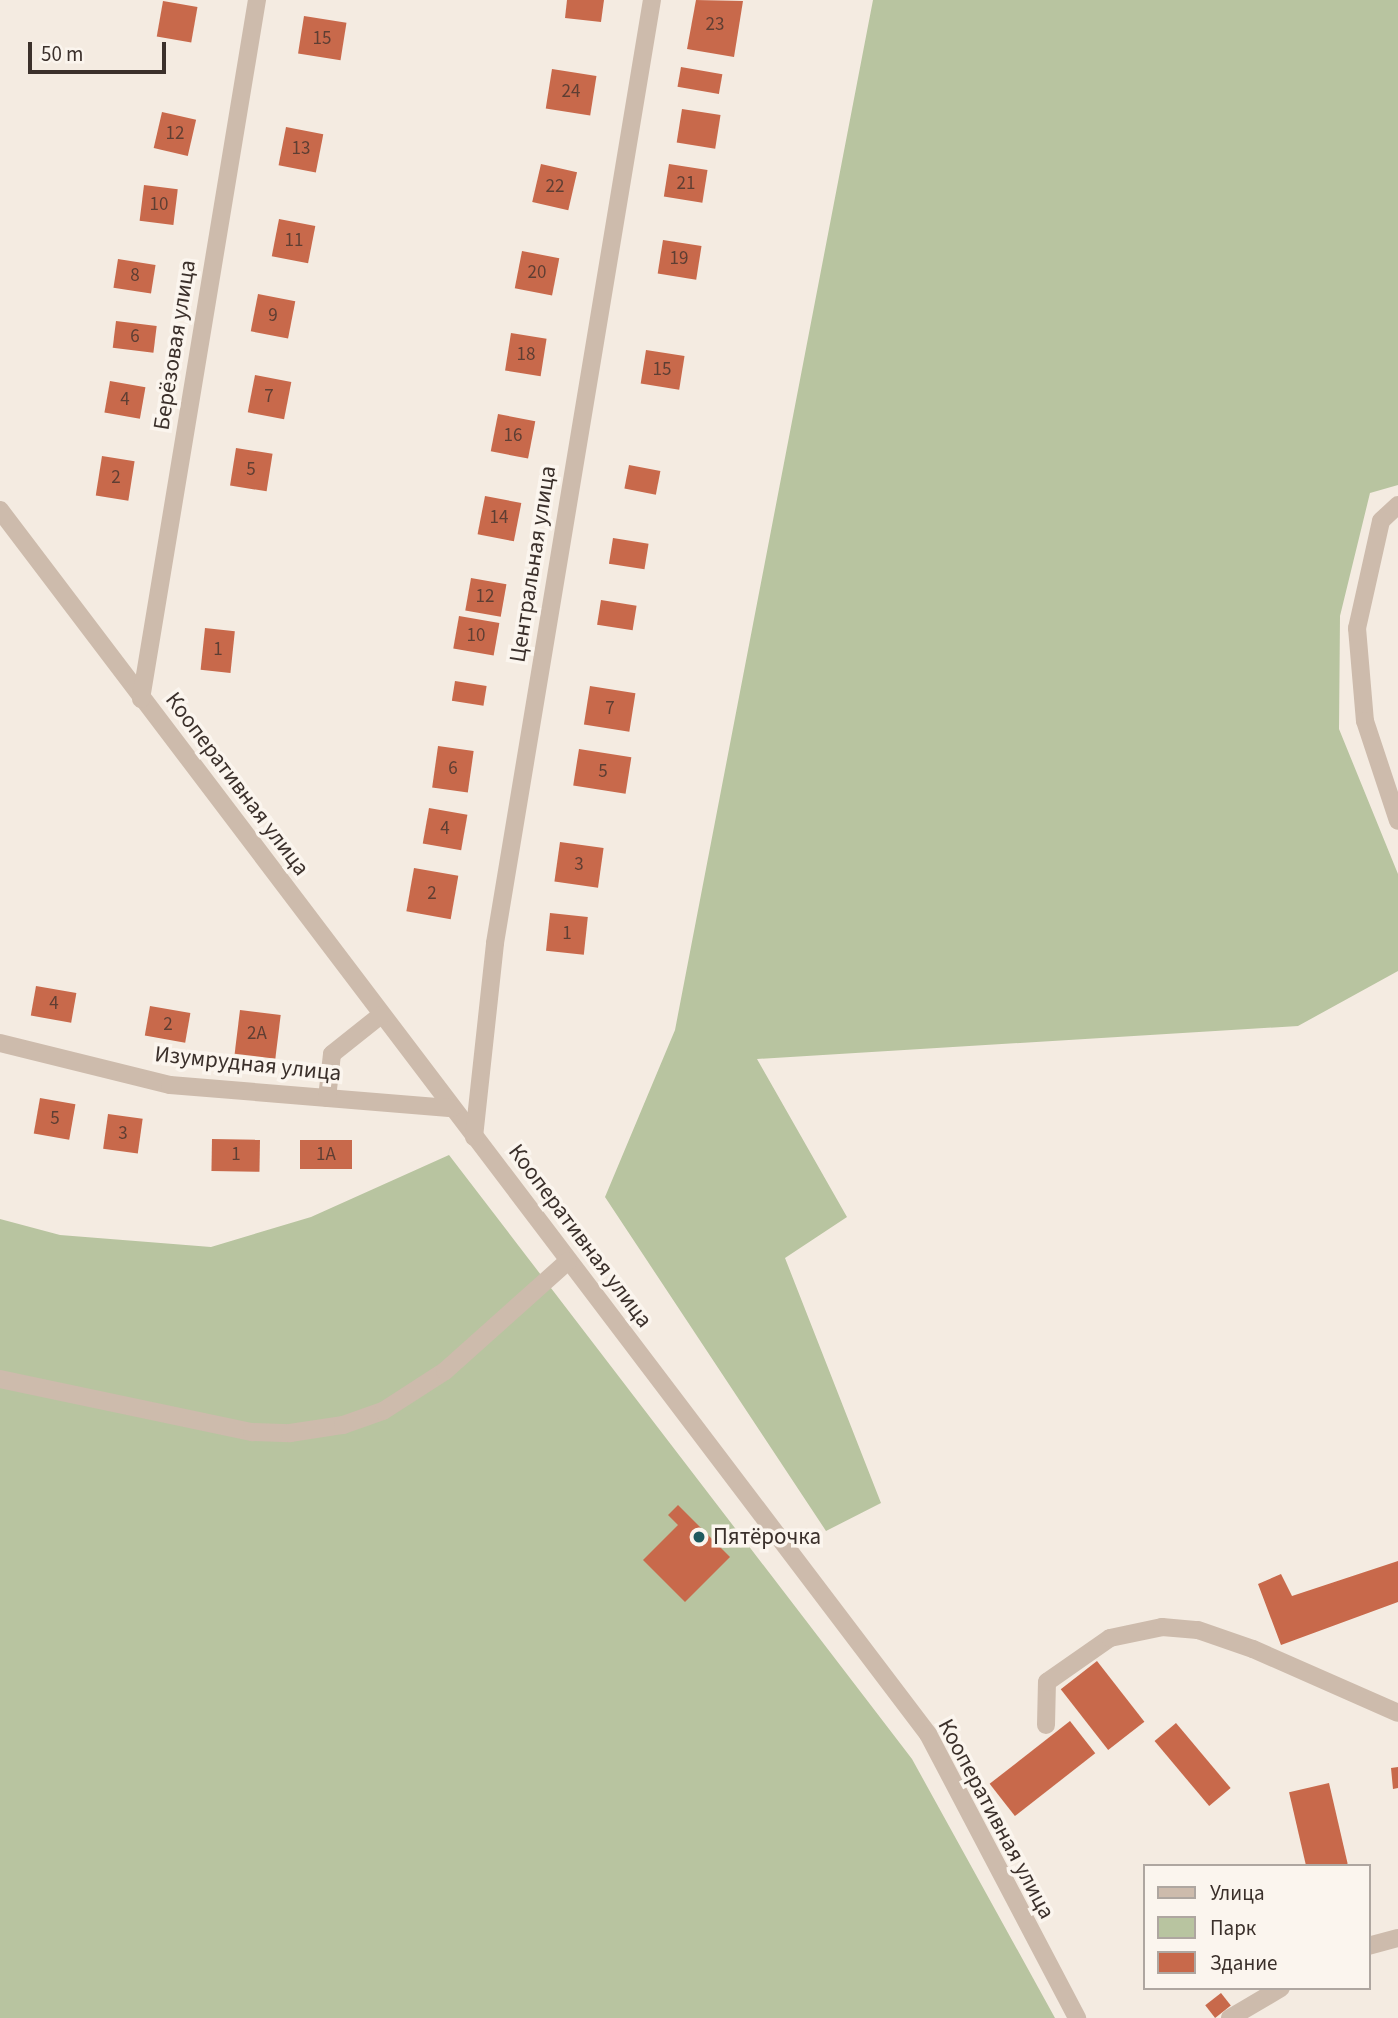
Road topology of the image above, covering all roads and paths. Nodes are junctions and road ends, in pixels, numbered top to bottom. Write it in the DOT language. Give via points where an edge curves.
graph roads {
  1 [pos="257,0"];
  2 [pos="652,0"];
  3 [pos="1398,505"];
  4 [pos="0,510"];
  5 [pos="141,699"];
  6 [pos="1398,821"];
  7 [pos="381,1015"];
  8 [pos="0,1043"];
  9 [pos="327,1098"];
  10 [pos="452,1108"];
  11 [pos="474,1137"];
  12 [pos="568,1261"];
  13 [pos="0,1379"];
  14 [pos="1398,1713"];
  15 [pos="1046,1725"];
  16 [pos="1398,1938"];
  17 [pos="1370,1945"];
  18 [pos="1278,1990"];
  19 [pos="1077,2018"];
  20 [pos="1230,2018"];
  1 -- 5 [label="street, Берёзовая улица"];
  2 -- 11 [label="street, Центральная улица" via="495,943"];
  3 -- 6 [label="street" via="1381,521 1357,628 1365,721"];
  4 -- 5 [label="street, Кооперативная улица"];
  5 -- 7 [label="street, Кооперативная улица"];
  7 -- 9 [label="street" via="332,1054"];
  7 -- 10 [label="street, Кооперативная улица"];
  8 -- 9 [label="street, Изумрудная улица" via="170,1085"];
  9 -- 10 [label="street, Изумрудная улица"];
  10 -- 11 [label="street, Кооперативная улица"];
  11 -- 12 [label="street, Кооперативная улица"];
  12 -- 13 [label="street" via="445,1371 383,1411 343,1425 290,1433 252,1432"];
  12 -- 19 [label="street, Кооперативная улица" via="928,1734"];
  14 -- 15 [label="street" via="1253,1649 1198,1630 1162,1627 1110,1638 1047,1682"];
  16 -- 17 [label="street"];
  18 -- 20 [label="street"];
}
